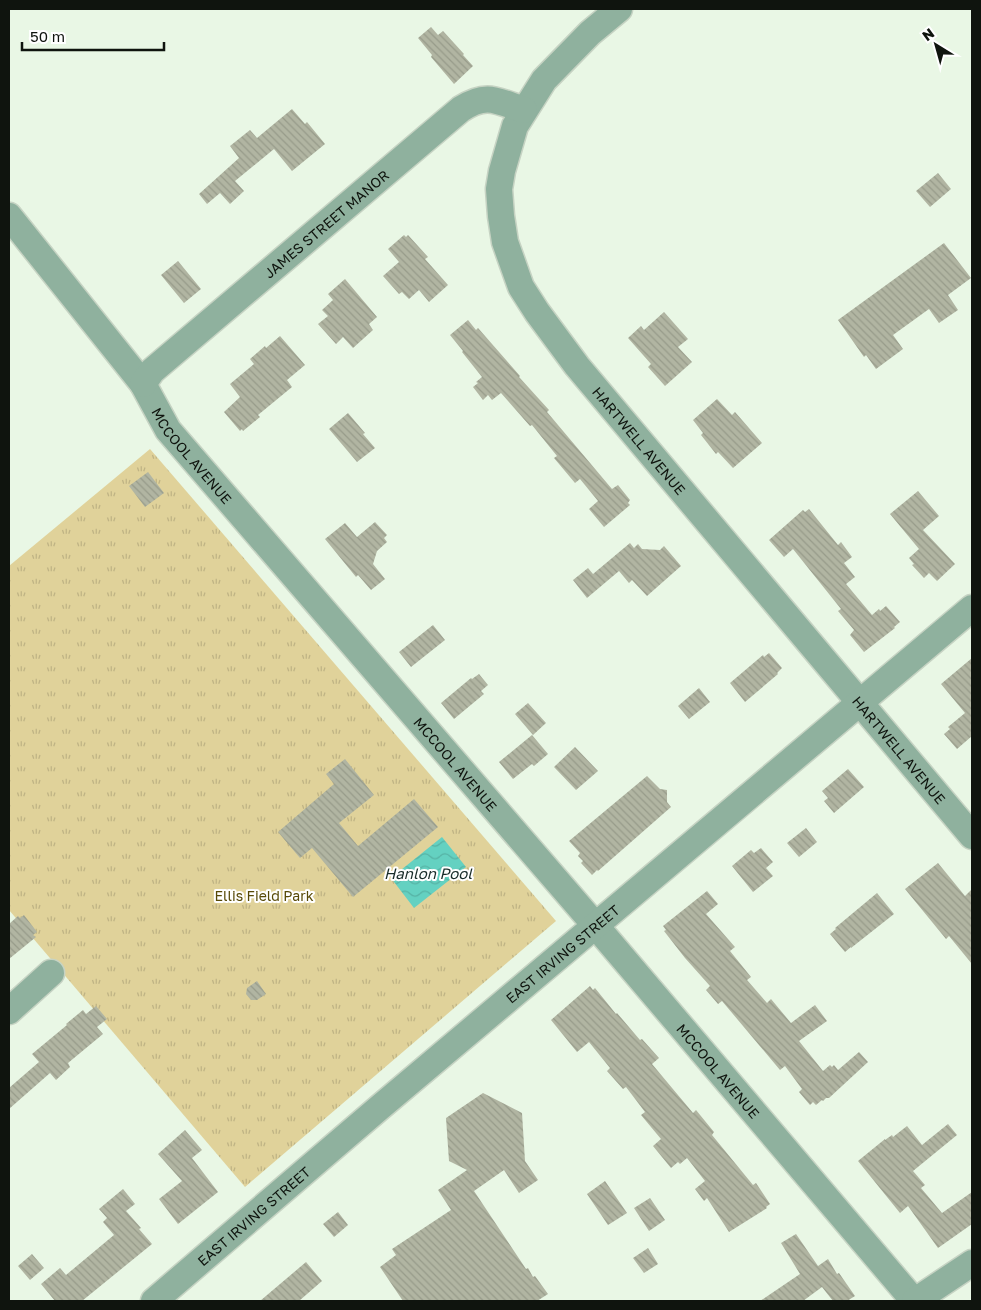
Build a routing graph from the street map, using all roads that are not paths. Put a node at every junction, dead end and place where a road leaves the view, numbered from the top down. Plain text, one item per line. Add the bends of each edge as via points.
1 (619, 9) edge
2 (524, 110) junction
3 (9, 216) edge
4 (143, 384) junction
5 (972, 608) edge
6 (860, 703) junction
7 (972, 836) edge
8 (595, 925) junction
9 (51, 973) dead end
10 (9, 1011) edge
11 (972, 1263) edge
12 (154, 1301) edge
13 (914, 1301) edge

1 - 2 street, HARTWELL AVENUE via 590,33 544,80
2 - 4 street, JAMES STREET MANOR via 494,100 472,101 152,371
2 - 6 street, HARTWELL AVENUE via 515,126 500,189 505,242 521,286 577,366
3 - 4 street, MCCOOL AVENUE
4 - 8 street, MCCOOL AVENUE via 168,430
5 - 6 street, EAST IRVING STREET
6 - 7 street, HARTWELL AVENUE
6 - 8 street, EAST IRVING STREET
8 - 12 street, EAST IRVING STREET
8 - 13 street, MCCOOL AVENUE
9 - 10 street
11 - 13 street

